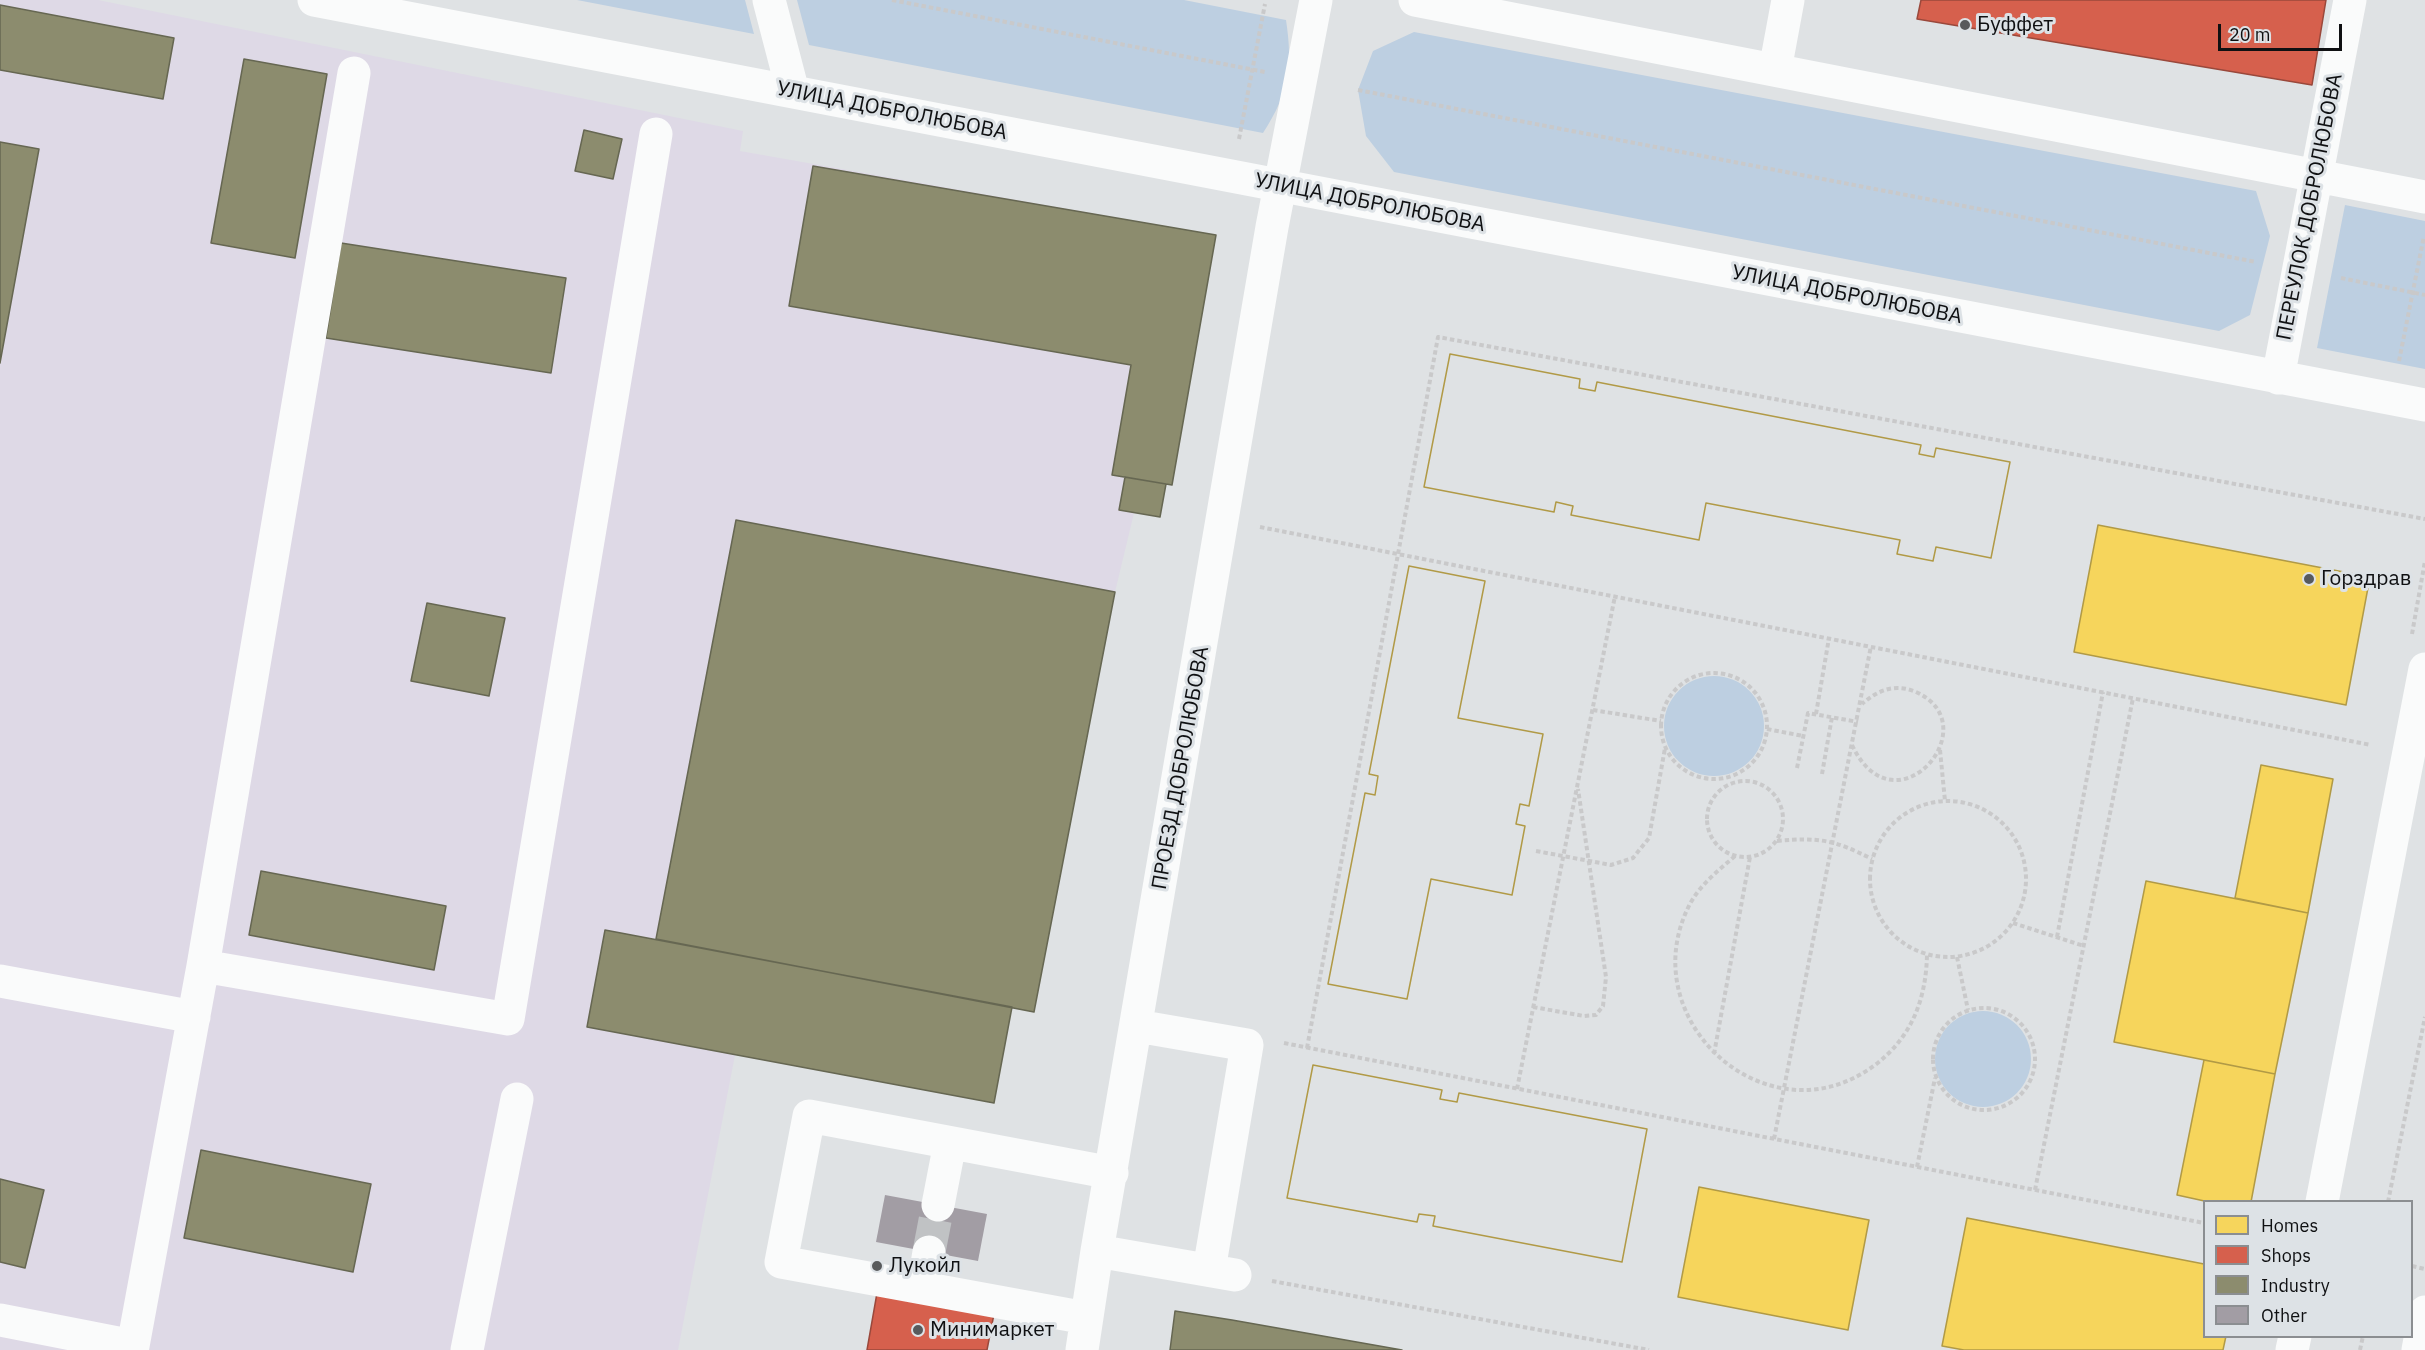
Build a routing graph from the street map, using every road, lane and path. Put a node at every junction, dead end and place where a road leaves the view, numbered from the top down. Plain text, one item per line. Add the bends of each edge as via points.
1 (314, 0) edge
2 (769, 0) edge
3 (892, 0) edge
4 (1316, 0) edge
5 (1418, 0) edge
6 (1788, 0) edge
7 (2350, 0) edge
8 (1265, 4) dead end
9 (1252, 70) junction
10 (1775, 70) junction
11 (354, 73) dead end
12 (1270, 74) dead end
13 (1358, 90) dead end
14 (793, 92) junction
15 (656, 134) dead end
16 (1238, 149) dead end
17 (2316, 176) junction
18 (1280, 185) junction
19 (2425, 197) edge
20 (2425, 229) edge
21 (2256, 262) dead end
22 (2341, 278) dead end
23 (2412, 292) junction
24 (2425, 295) edge
25 (2397, 369) dead end
26 (2278, 378) junction
27 (2425, 405) edge
28 (2425, 519) edge
29 (1256, 526) dead end
30 (1397, 554) junction
31 (1615, 596) junction
32 (1829, 638) junction
33 (1872, 646) junction
34 (2425, 669) edge
35 (2103, 692) junction
36 (2133, 698) junction
37 (1861, 704) junction
38 (1593, 710) junction
39 (1815, 715) junction
40 (1832, 717) junction
41 (1661, 721) junction
42 (1857, 722) junction
43 (1767, 729) junction
44 (1803, 736) junction
45 (1852, 745) junction
46 (1940, 746) junction
47 (1665, 747) junction
48 (2409, 752) junction
49 (1797, 768) dead end
50 (1822, 774) dead end
51 (1731, 780) junction
52 (1577, 785) junction
53 (1945, 801) junction
54 (1777, 841) junction
55 (1833, 842) junction
56 (1536, 851) dead end
57 (1563, 856) junction
58 (1735, 856) junction
59 (1750, 857) junction
60 (1872, 859) junction
61 (1589, 862) junction
62 (2013, 922) junction
63 (2057, 937) junction
64 (2084, 946) junction
65 (1927, 955) junction
66 (1958, 957) junction
67 (203, 966) junction
68 (0, 981) edge
69 (1533, 1007) junction
70 (1968, 1010) junction
71 (194, 1017) junction
72 (2425, 1017) edge
73 (1137, 1026) junction
74 (1248, 1045) junction
75 (1307, 1048) junction
76 (1714, 1054) junction
77 (1936, 1077) junction
78 (1784, 1088) junction
79 (1517, 1089) junction
80 (516, 1099) dead end
81 (1774, 1139) junction
82 (950, 1143) junction
83 (1917, 1167) junction
84 (1112, 1173) junction
85 (2036, 1190) junction
86 (2322, 1200) edge
87 (2388, 1200) edge
88 (938, 1205) tunnel mouth
89 (2203, 1223) edge
90 (1097, 1251) junction
91 (929, 1252) tunnel mouth
92 (1222, 1273) junction
93 (922, 1288) junction
94 (2425, 1312) edge
95 (0, 1320) edge
96 (1084, 1334) edge
97 (467, 1350) edge
98 (1649, 1350) edge
99 (2418, 1350) edge

1 - 14 street, УЛИЦА ДОБРОЛЮБОВА
2 - 14 street
3 - 9 path
4 - 18 street, ПРОЕЗД ДОБРОЛЮБОВА
5 - 10 street
6 - 10 street
7 - 17 street, ПЕРЕУЛОК ДОБРОЛЮБОВА
8 - 9 path
9 - 12 path
9 - 16 path
10 - 17 street
11 - 67 street
13 - 21 path
14 - 18 street, УЛИЦА ДОБРОЛЮБОВА
15 - 67 street via 508,1019
17 - 19 street
17 - 26 street, ПЕРЕУЛОК ДОБРОЛЮБОВА
18 - 26 street, УЛИЦА ДОБРОЛЮБОВА
18 - 73 street, ПРОЕЗД ДОБРОЛЮБОВА
20 - 23 path
22 - 23 path
23 - 24 path
23 - 25 path
26 - 27 street, УЛИЦА ДОБРОЛЮБОВА
28 - 30 path via 1438,337
29 - 30 path
30 - 31 path
30 - 75 path
31 - 32 path
31 - 38 path
32 - 33 path
32 - 39 path
33 - 35 path
33 - 37 path
34 - 48 street
35 - 36 path
35 - 63 path
36 - 48 path
36 - 64 path
37 - 42 path
37 - 46 path via 1875,693 1891,688 1907,688 1922,695 1942,722
38 - 41 path
38 - 52 path
39 - 40 path
39 - 44 path via 1808,713
40 - 42 path
40 - 50 path
41 - 43 path via 1672,692 1687,680 1720,673 1751,687 1762,701
41 - 47 path
42 - 45 path
43 - 44 path
43 - 51 path via 1761,753
44 - 49 path
45 - 46 path via 1871,771 1885,778 1900,779 1929,766
45 - 55 path
46 - 53 path
47 - 51 path via 1675,763 1692,775
47 - 61 path via 1649,838 1633,858 1611,865
48 - 86 street
51 - 54 path via 1764,785 1776,796 1783,827
51 - 58 path via 1712,800 1707,826 1717,844
52 - 57 path
52 - 61 path
53 - 60 path via 1918,806 1898,818 1883,835
53 - 62 path via 1962,801 1983,809 2001,821 2015,838 2024,859 2026,881 2023,903
54 - 55 path via 1811,838
54 - 59 path via 1765,852
55 - 60 path
55 - 78 path
56 - 57 path
57 - 61 path
57 - 69 path
58 - 59 path
58 - 76 path via 1708,879 1691,902 1676,954 1676,982 1683,1008 1696,1033
59 - 76 path
60 - 65 path via 1869,878 1880,921 1895,938
61 - 69 path via 1606,977 1603,1006 1596,1015 1584,1016
62 - 63 path
62 - 66 path via 1999,940
63 - 64 path
64 - 85 path
65 - 66 path
65 - 78 path via 1926,984 1918,1011 1888,1056 1841,1083 1814,1089
66 - 70 path
67 - 71 street
68 - 71 street
69 - 79 path
70 - 77 path via 1952,1018 1940,1032 1933,1048
70 - 77 path via 2003,1011 2019,1021 2030,1035 2035,1052 2028,1087 2015,1101 1981,1112 1948,1097
71 - 95 street via 133,1346
72 - 87 path
73 - 74 street
73 - 84 street, ПРОЕЗД ДОБРОЛЮБОВА
74 - 75 path via 1248,1036
74 - 92 street
75 - 79 path
76 - 78 path via 1735,1071 1760,1083
77 - 83 path
78 - 81 path
79 - 81 path
80 - 97 street
81 - 83 path
82 - 84 street
82 - 88 street
82 - 93 street via 809,1116 804,1139 781,1262
83 - 85 path
84 - 90 street, ПРОЕЗД ДОБРОЛЮБОВА
85 - 89 path
90 - 92 street
90 - 96 street, ПРОЕЗД ДОБРОЛЮБОВА
91 - 93 street
92 - 98 path
93 - 96 street
94 - 99 street

